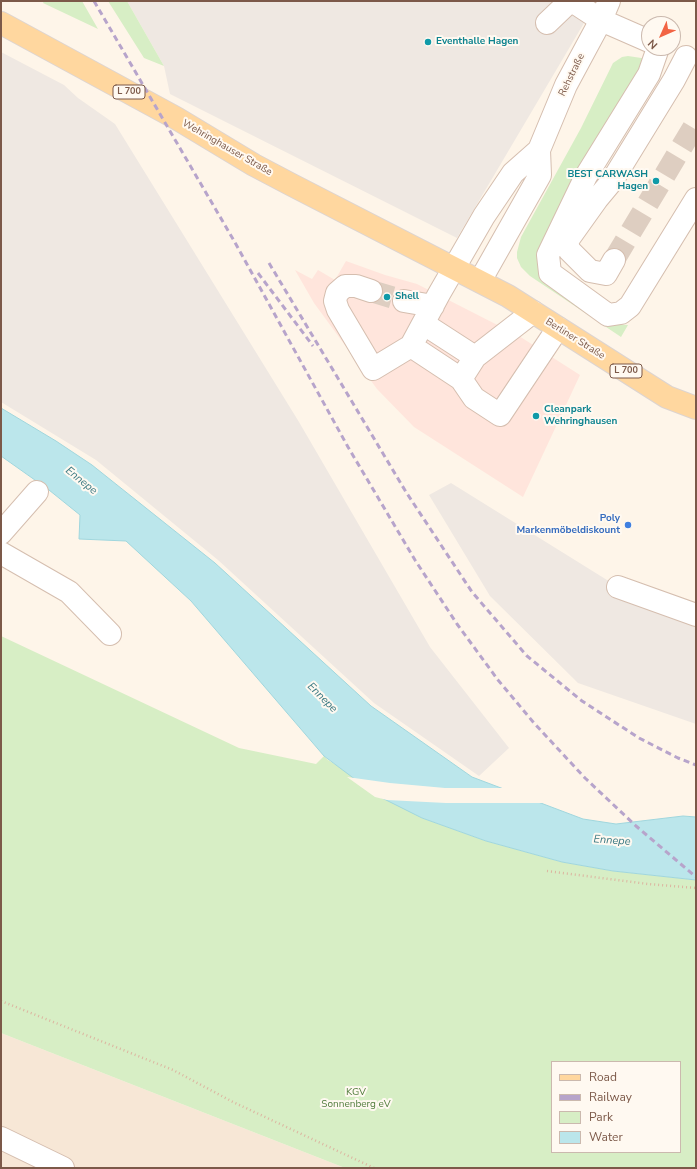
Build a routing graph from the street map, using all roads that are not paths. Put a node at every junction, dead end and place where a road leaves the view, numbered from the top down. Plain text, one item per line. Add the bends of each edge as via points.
1 (571, 1) edge
2 (605, 10) edge
3 (1, 23) edge
4 (547, 23) dead end
5 (641, 35) edge
6 (681, 55) edge
7 (655, 56) edge
8 (691, 59) edge
9 (538, 150) junction
10 (696, 199) edge
11 (614, 260) tunnel mouth
12 (454, 268) junction
13 (480, 281) junction
14 (364, 289) tunnel mouth
15 (404, 301) tunnel mouth
16 (533, 312) junction
17 (429, 315) junction
18 (558, 328) junction
19 (411, 346) junction
20 (475, 357) junction
21 (461, 379) junction
22 (696, 408) edge
23 (37, 492) dead end
24 (1, 533) edge
25 (1, 553) edge
26 (618, 587) dead end
27 (696, 615) edge
28 (110, 634) dead end
29 (1, 1138) edge
30 (63, 1168) edge

1 - 2 street
1 - 4 street
2 - 5 street
2 - 9 street, Rehstraße via 566,85
3 - 12 main road, Wehringhauser Straße / L 700 via 176,118 254,165
6 - 8 street
7 - 10 street via 649,74 586,176 548,255 550,273 608,315 621,313 630,306
8 - 11 street via 674,80 612,181 567,241 569,250 590,271 606,274
9 - 12 street, Rehstraße via 513,173
9 - 13 street, Rehstraße via 540,175
12 - 13 main road, Berliner Straße / L 700
12 - 17 street, Rehstraße
13 - 16 main road, Berliner Straße / L 700
14 - 19 street via 345,286 335,301 372,369
15 - 17 street
16 - 18 main road, Berliner Straße / L 700
16 - 20 street
17 - 19 street, Rehstraße
17 - 20 street
18 - 21 street via 500,415 474,398
18 - 22 main road, Berliner Straße / L 700 via 667,397
19 - 21 street
20 - 21 street
23 - 24 street
25 - 28 street via 69,592
26 - 27 street
29 - 30 street

